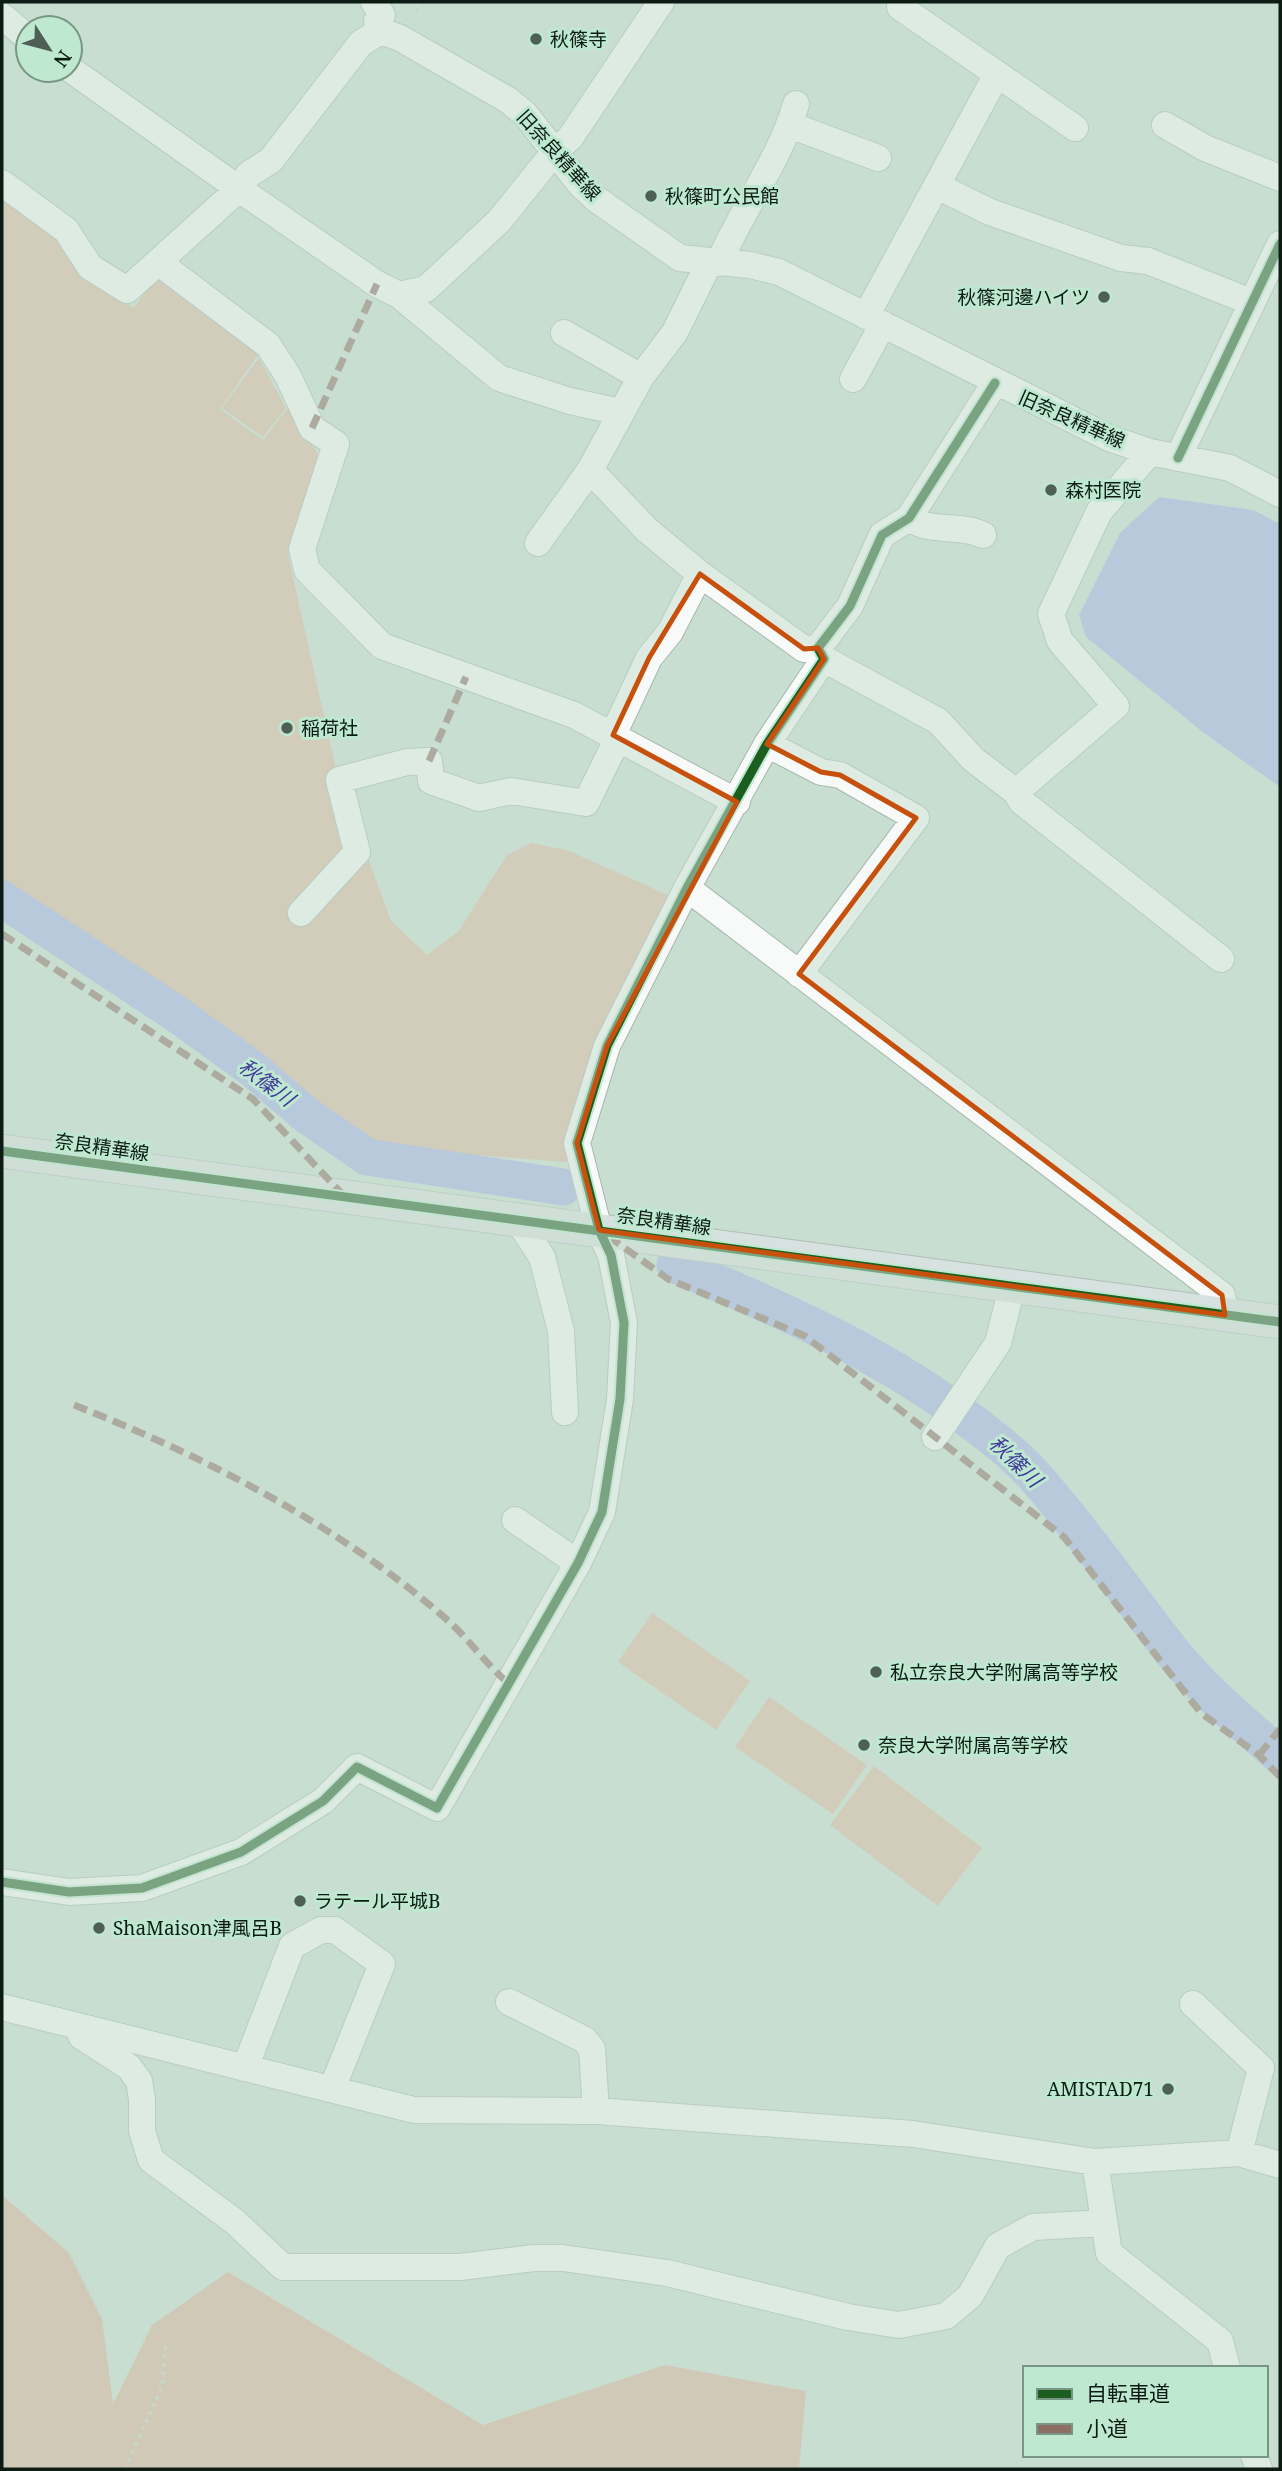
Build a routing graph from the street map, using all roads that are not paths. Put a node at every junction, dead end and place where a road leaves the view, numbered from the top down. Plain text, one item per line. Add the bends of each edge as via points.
1 (374, 2) edge
2 (661, 2) edge
3 (904, 2) edge
4 (382, 31) junction
5 (997, 74) junction
6 (84, 79) edge
7 (1165, 125) dead end
8 (1075, 128) dead end
9 (556, 150) junction
10 (878, 158) dead end
11 (1280, 178) edge
12 (2, 183) edge
13 (937, 186) junction
14 (239, 189) junction
15 (1280, 244) edge
16 (158, 262) junction
17 (714, 263) junction
18 (399, 295) junction
19 (1251, 302) junction
20 (874, 320) junction
21 (564, 333) dead end
22 (641, 377) junction
23 (853, 379) dead end
24 (995, 383) junction
25 (620, 412) junction
26 (1150, 452) junction
27 (1178, 458) junction
28 (590, 470) junction
29 (1279, 490) edge
30 (909, 518) junction
31 (983, 534) dead end
32 (538, 543) dead end
33 (700, 574) junction
34 (821, 653) junction
35 (615, 737) junction
36 (767, 744) junction
37 (1016, 792) junction
38 (737, 802) junction
39 (687, 888) junction
40 (301, 913) dead end
41 (1221, 959) dead end
42 (799, 974) junction
43 (2, 1151) edge
44 (517, 1219) junction
45 (599, 1230) junction
46 (1012, 1287) junction
47 (1224, 1315) junction
48 (1274, 1326) edge
49 (565, 1412) dead end
50 (939, 1431) dead end
51 (515, 1520) dead end
52 (578, 1563) junction
53 (2, 1882) edge
54 (509, 2002) dead end
55 (1193, 2004) dead end
56 (2, 2007) edge
57 (86, 2028) junction
58 (245, 2068) junction
59 (1271, 2071) edge
60 (332, 2090) junction
61 (596, 2111) junction
62 (1239, 2152) junction
63 (1095, 2162) junction
64 (1280, 2165) edge
65 (1104, 2223) junction
66 (1226, 2366) edge

1 - 4 street via 382,15 377,21
2 - 9 street via 588,115
3 - 5 street via 900,7
4 - 9 street, 旧奈良精華線 via 508,100
4 - 14 street via 361,43 271,160 248,175
5 - 8 street
5 - 13 street
6 - 14 street
7 - 11 street via 1205,148
9 - 17 street, 旧奈良精華線 via 596,199 680,258
9 - 18 street via 499,222 426,289
10 - 17 street via 793,114
12 - 16 street via 66,230 90,267 127,290
13 - 19 street via 1014,221 1121,258 1147,261
13 - 20 street
14 - 16 street
14 - 18 street via 377,285
15 - 19 street
16 - 35 street via 268,345 312,428 336,444 302,549 307,570 382,646 574,715
17 - 20 street, 旧奈良精華線 via 779,272
17 - 22 street via 675,332
18 - 25 street via 499,378
19 - 27 street
20 - 23 street
20 - 24 street, 旧奈良精華線
21 - 22 street
22 - 25 street
24 - 26 street, 旧奈良精華線 via 1109,438
24 - 30 street
25 - 28 street
26 - 27 street, 旧奈良精華線
26 - 37 street via 1099,512 1051,614 1060,641 1116,706
27 - 29 street, 旧奈良精華線 via 1230,468
28 - 32 street
28 - 33 street via 647,530
30 - 31 street via 932,528 972,529
30 - 34 street via 882,535 850,606
33 - 34 street via 804,649
33 - 35 street via 670,632 649,658
34 - 36 street
34 - 37 street via 938,720 974,760
35 - 38 street
35 - 40 street via 586,803 511,791 479,798 431,780 429,761 407,762 339,780 357,852
36 - 38 street
36 - 42 street via 821,772 840,775 916,818
37 - 41 street via 1022,802
38 - 39 street
39 - 42 street
39 - 45 street via 607,1046 577,1143
42 - 47 street via 1222,1295
43 - 44 main road, 奈良精華線
44 - 45 main road, 奈良精華線
44 - 49 street via 542,1257 561,1331
45 - 46 main road, 奈良精華線
45 - 52 street via 611,1255 624,1322 620,1399 602,1512
46 - 47 main road, 奈良精華線
46 - 50 street via 998,1343
47 - 48 main road, 奈良精華線
51 - 52 street
52 - 53 street via 437,1808 357,1767 323,1801 241,1852 142,1888 69,1892
54 - 61 street via 585,2040 592,2049
55 - 59 street
56 - 57 street
57 - 58 street
57 - 65 street via 81,2036 129,2067 139,2081 142,2131 151,2160 234,2221 283,2267 460,2267 563,2258 667,2273 898,2325 946,2316 970,2296 998,2246 1033,2227
58 - 60 street
58 - 60 street via 292,1947 321,1930 335,1930 382,1964
59 - 62 street
60 - 61 street via 414,2110
61 - 63 street via 913,2134
62 - 63 street
62 - 64 street
63 - 65 street
65 - 66 street via 1109,2253 1220,2341

